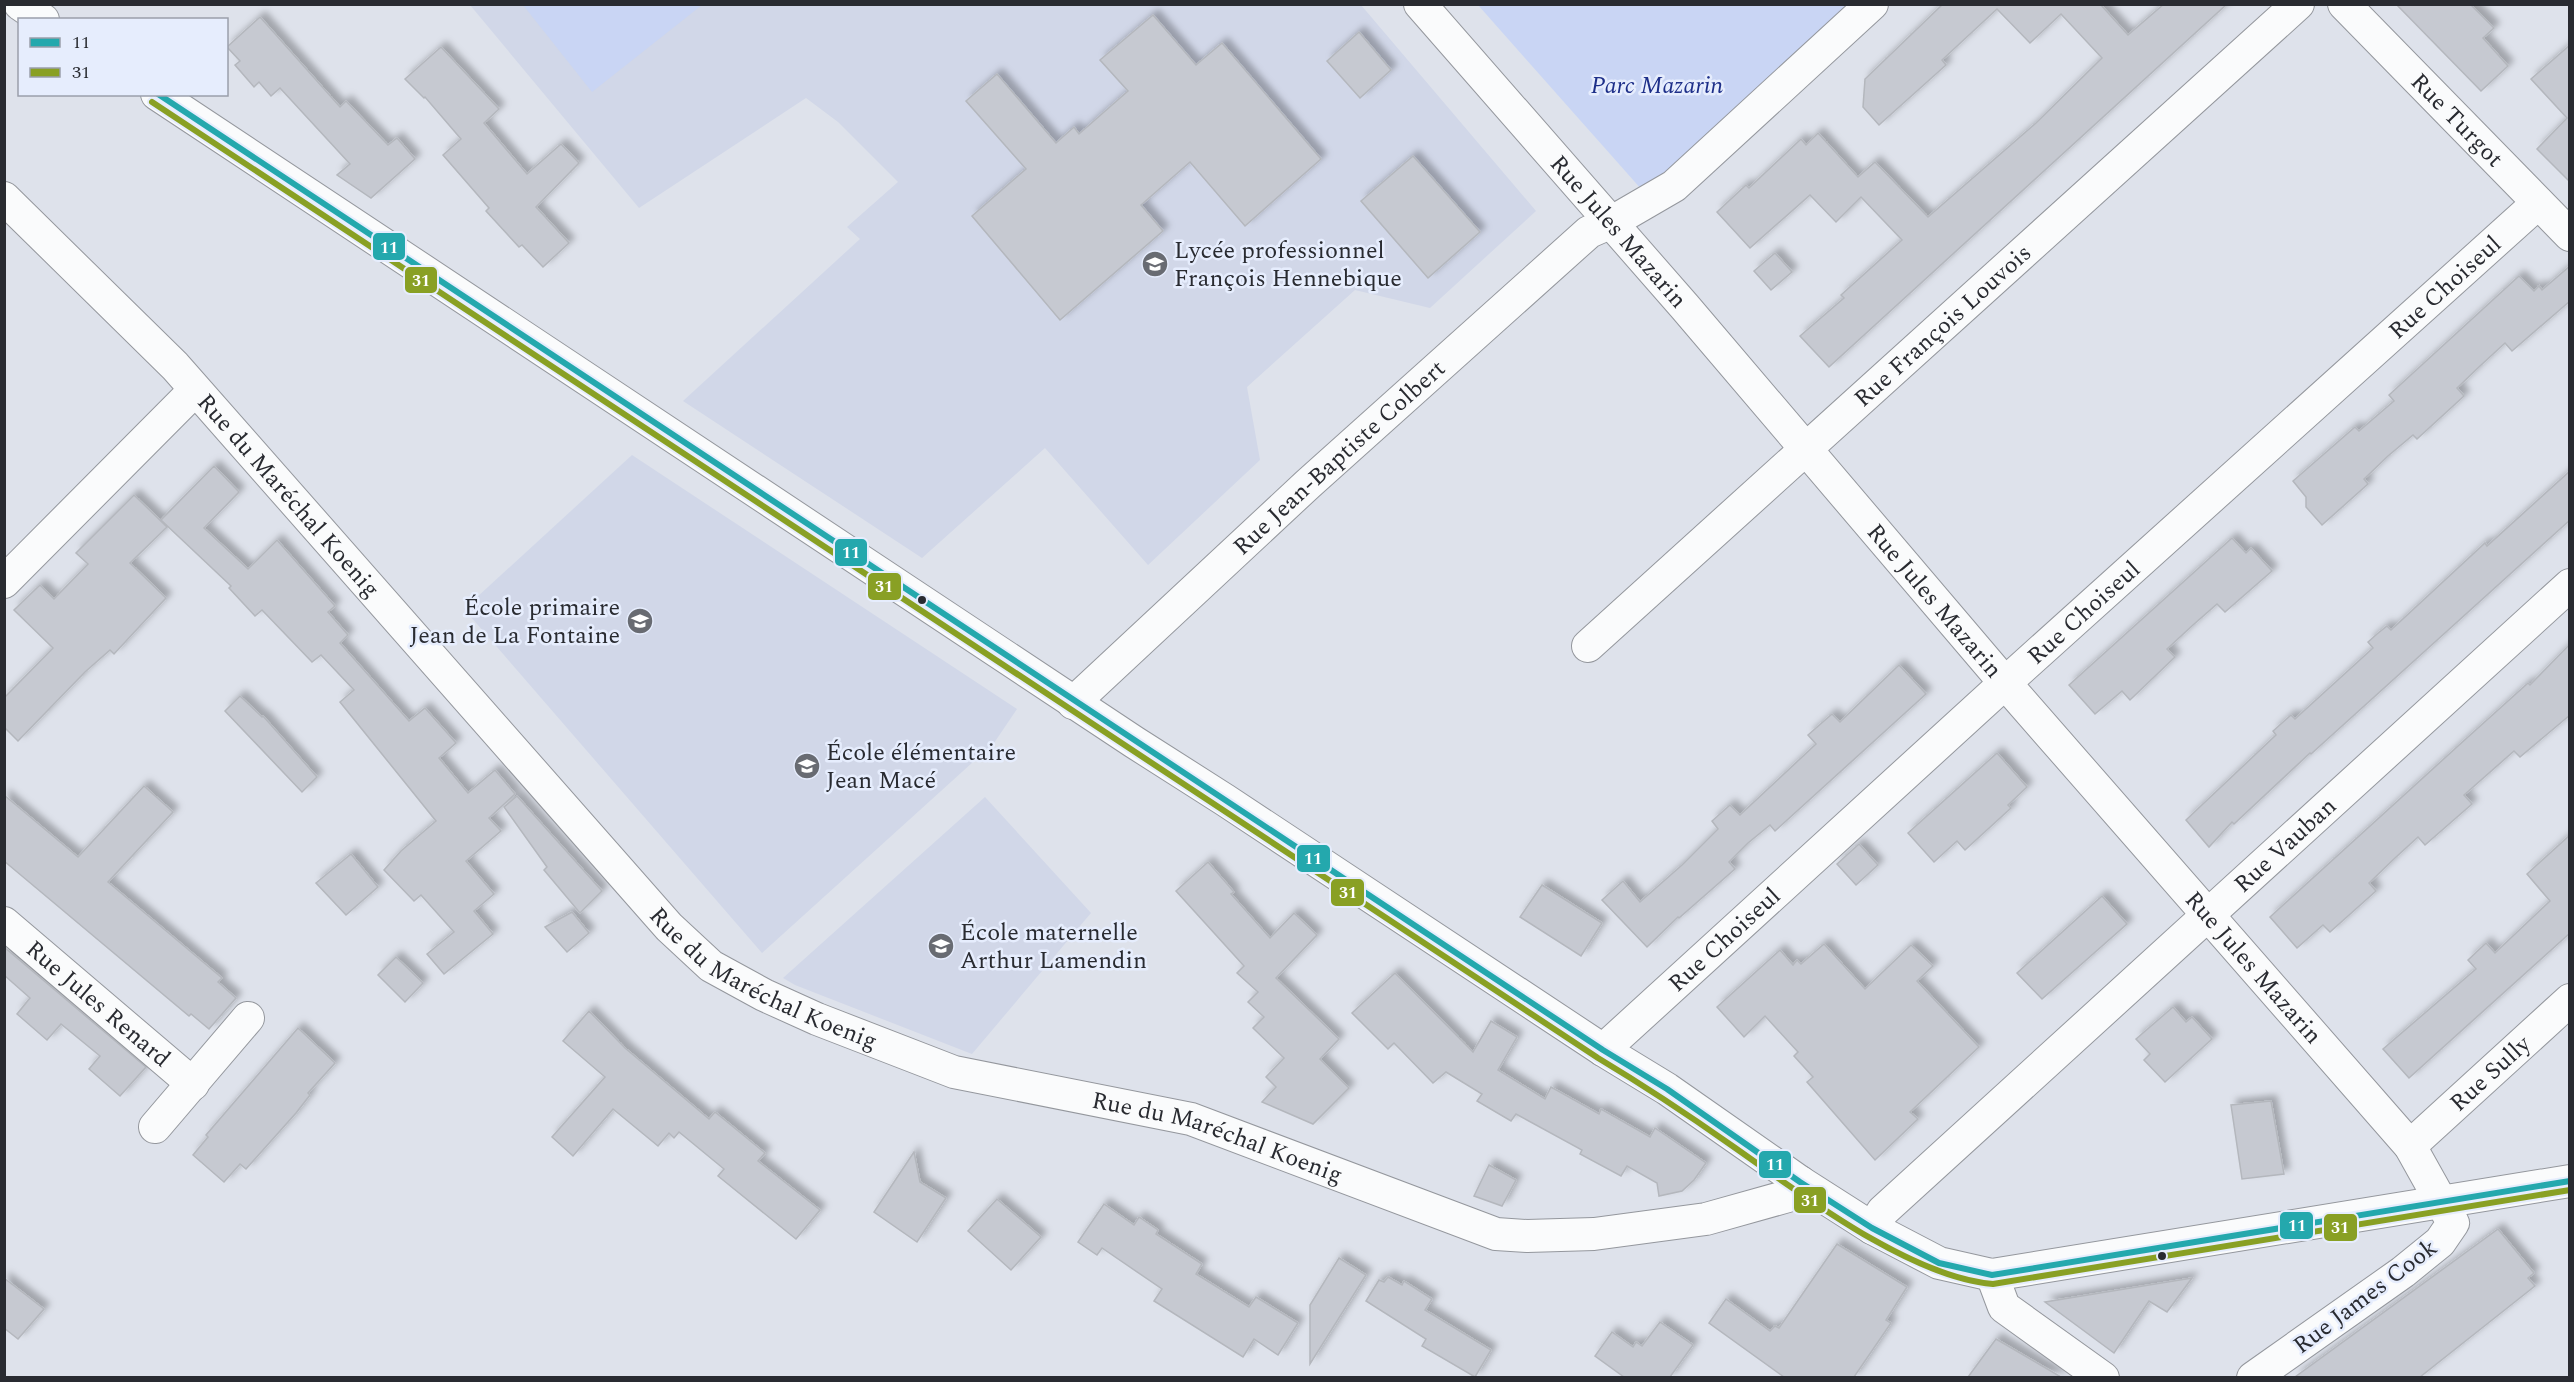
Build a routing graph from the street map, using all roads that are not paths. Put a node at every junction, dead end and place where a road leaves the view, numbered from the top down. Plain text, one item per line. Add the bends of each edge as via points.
1 (20, 4) edge
2 (1420, 4) edge
3 (1872, 4) edge
4 (2298, 4) edge
5 (2344, 4) edge
6 (40, 18) edge
7 (160, 96) edge
8 (4, 198) edge
9 (2538, 203) junction
10 (1612, 222) junction
11 (2570, 235) edge
12 (195, 390) junction
13 (1807, 449) junction
14 (4, 582) edge
15 (2570, 585) edge
16 (1588, 646) dead end
17 (2005, 683) junction
18 (1073, 703) junction
19 (2206, 914) junction
20 (4, 923) edge
21 (2570, 1000) edge
22 (248, 1018) dead end
23 (1603, 1050) junction
24 (193, 1084) junction
25 (155, 1127) dead end
26 (2410, 1146) junction
27 (2570, 1181) edge
28 (1800, 1182) junction
29 (2442, 1202) junction
30 (1872, 1228) junction
31 (1992, 1275) junction
32 (2103, 1377) edge
33 (2253, 1377) edge

1 - 6 street
2 - 10 street, Rue Jules Mazarin
3 - 10 street, Rue Jean-Baptiste Colbert via 1674,186
4 - 13 street, Rue François Louvois
5 - 9 street, Rue Turgot
7 - 18 street
8 - 12 street, Rue du Maréchal Koenig
9 - 11 street, Rue Turgot
9 - 17 street, Rue Choiseul
10 - 13 street, Rue Jules Mazarin
10 - 18 street, Rue Jean-Baptiste Colbert via 1589,232 1308,484
12 - 14 street
12 - 28 street, Rue du Maréchal Koenig via 669,927 711,966 764,995 954,1072 1191,1119 1496,1234 1594,1234 1706,1219 1788,1196
13 - 16 street, Rue François Louvois
13 - 17 street, Rue Jules Mazarin
15 - 19 street, Rue Vauban
17 - 19 street, Rue Jules Mazarin
17 - 23 street, Rue Choiseul
18 - 23 street
19 - 26 street, Rue Jules Mazarin
19 - 30 street, Rue Vauban via 1883,1211
20 - 24 street, Rue Jules Renard
21 - 26 street, Rue Sully
22 - 24 street, Rue Jules Renard
23 - 28 street via 1667,1089
24 - 25 street, Rue Jules Renard
26 - 29 street, Rue Jules Mazarin
27 - 29 street
28 - 30 street
29 - 31 street
29 - 33 street, Rue James Cook via 2453,1222 2440,1242
30 - 31 street via 1939,1263
31 - 32 street via 2004,1307

